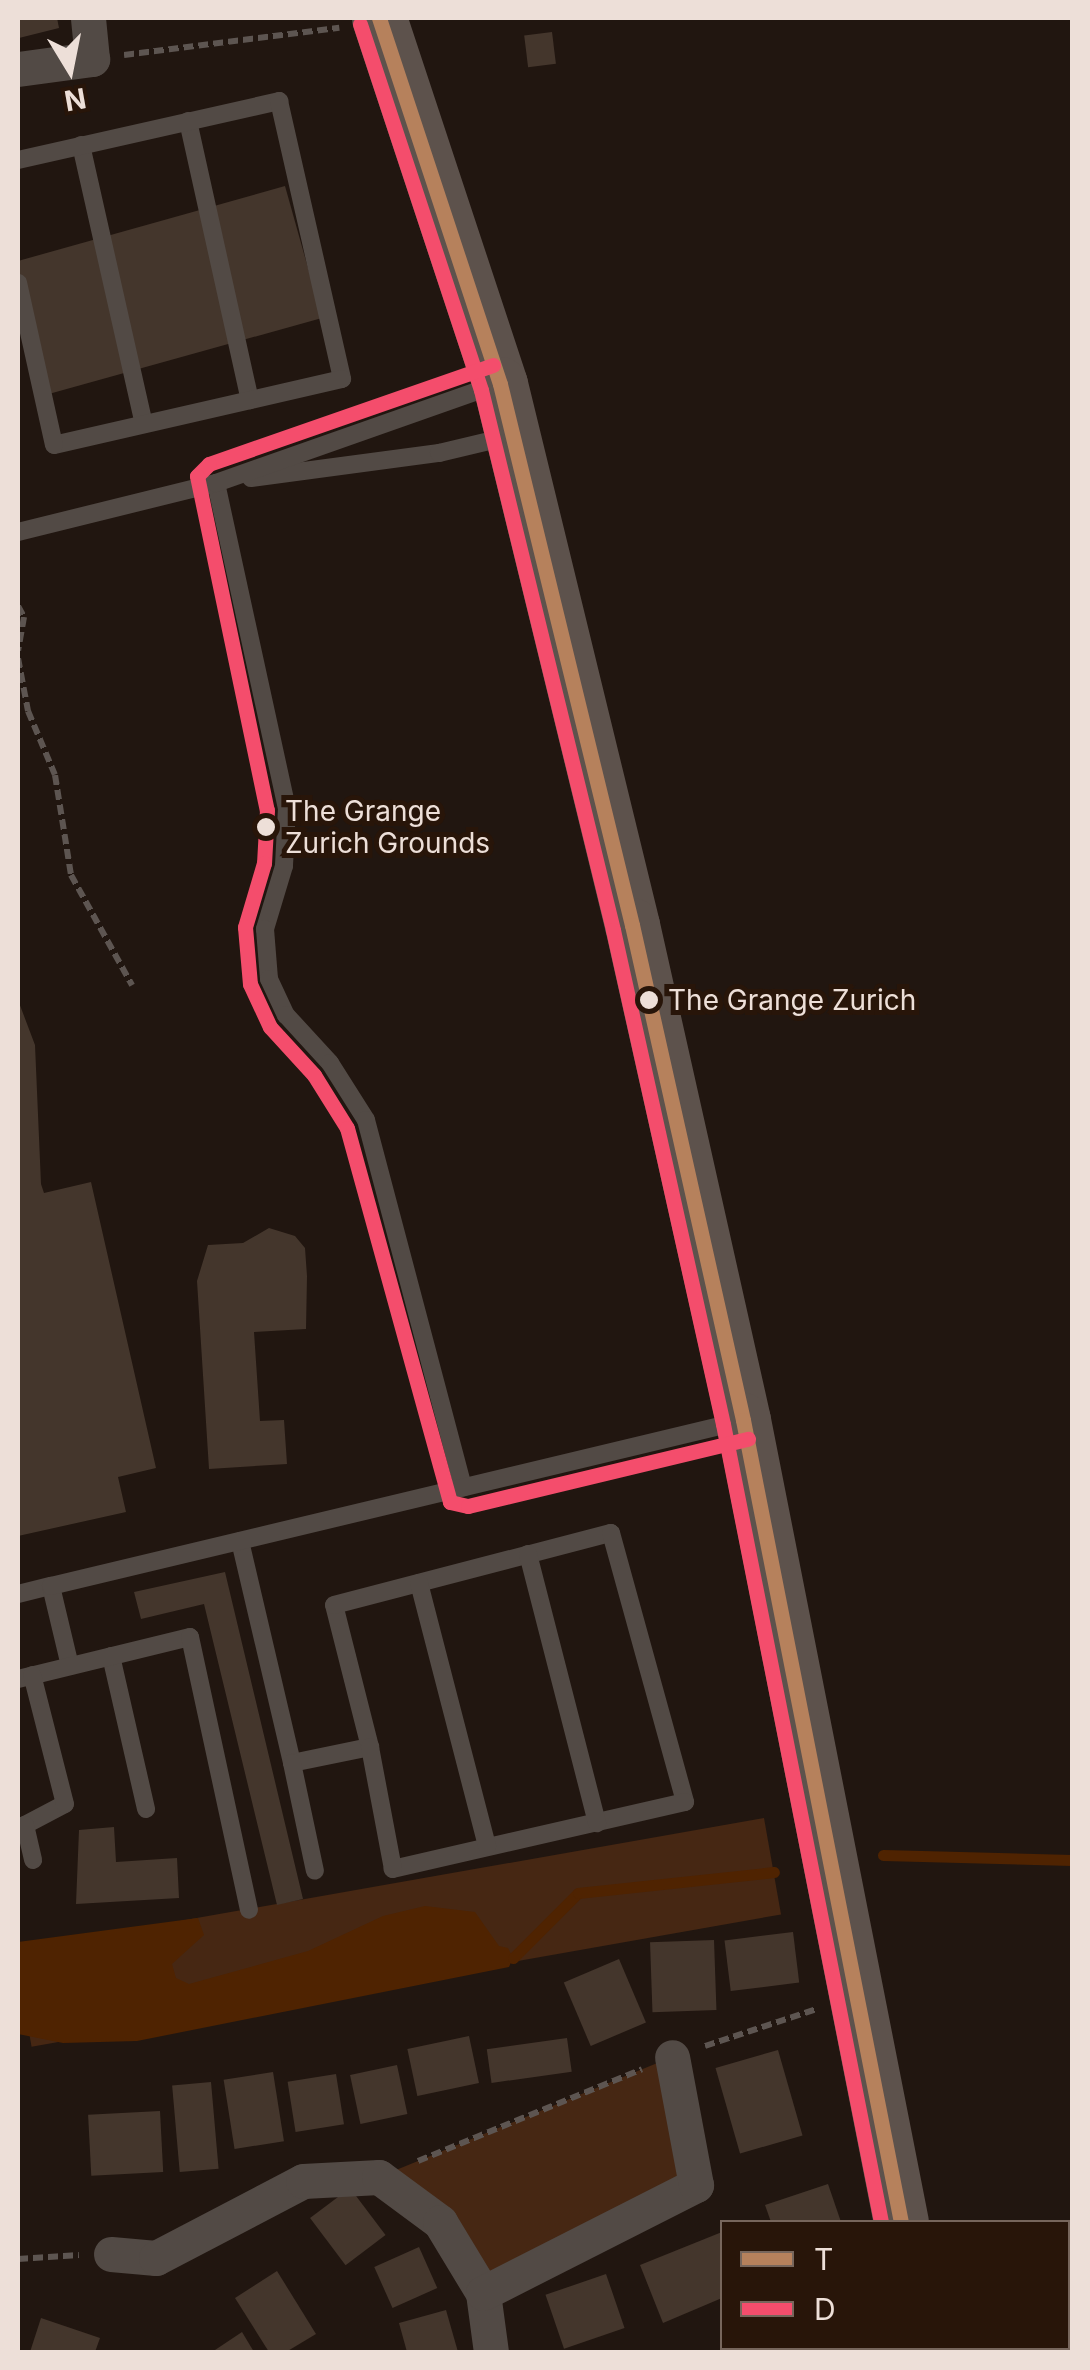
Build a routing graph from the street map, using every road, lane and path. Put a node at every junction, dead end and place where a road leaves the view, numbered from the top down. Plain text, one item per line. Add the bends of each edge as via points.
1 (88, 18) edge
2 (380, 20) edge
3 (92, 59) junction
4 (18, 69) edge
5 (188, 121) junction
6 (81, 145) junction
7 (18, 160) edge
8 (19, 295) edge
9 (500, 384) junction
10 (250, 400) junction
11 (144, 424) junction
12 (513, 436) junction
13 (216, 483) junction
14 (18, 532) edge
15 (18, 606) edge
16 (18, 654) edge
17 (132, 985) dead end
18 (742, 1420) junction
19 (463, 1487) junction
20 (240, 1541) junction
21 (528, 1554) junction
22 (420, 1583) junction
23 (52, 1586) junction
24 (18, 1594) edge
25 (111, 1656) junction
26 (70, 1666) junction
27 (25, 1677) edge
28 (370, 1747) junction
29 (292, 1763) junction
30 (146, 1808) dead end
31 (597, 1823) junction
32 (21, 1826) edge
33 (487, 1846) junction
34 (34, 1860) dead end
35 (316, 1871) dead end
36 (249, 1910) dead end
37 (856, 1996) junction
38 (672, 2057) junction
39 (380, 2177) junction
40 (901, 2220) edge
41 (110, 2254) joint
42 (18, 2259) edge
43 (482, 2294) junction
44 (491, 2352) edge

1 - 3 street
2 - 3 path
2 - 9 main road
3 - 4 street
5 - 6 lane
5 - 10 lane
5 - 10 lane via 280,100 342,380
6 - 7 lane
6 - 11 lane
8 - 11 lane via 54,445
9 - 12 main road
9 - 13 lane
10 - 11 lane
12 - 13 lane via 440,453
12 - 18 main road
13 - 14 lane
13 - 19 lane via 287,808 284,866 265,929 270,979 286,1015 330,1063 366,1120
15 - 16 path via 24,617
16 - 17 path via 28,711 55,775 71,875
18 - 19 lane
18 - 37 main road
19 - 20 lane
20 - 23 lane
20 - 29 lane
21 - 22 lane
21 - 31 lane
21 - 31 lane via 612,1532 685,1802
22 - 28 lane via 334,1605
22 - 33 lane
23 - 24 lane
23 - 26 lane
25 - 26 lane
25 - 30 lane
25 - 36 lane via 190,1637
26 - 27 lane
27 - 32 lane via 66,1804
28 - 29 lane
28 - 33 lane via 393,1868
29 - 35 lane
31 - 33 lane
32 - 34 lane
37 - 38 path
37 - 40 main road
38 - 39 path
38 - 43 street via 696,2186
39 - 41 street via 303,2182 156,2258
39 - 43 street via 440,2222
41 - 42 path
43 - 44 street

